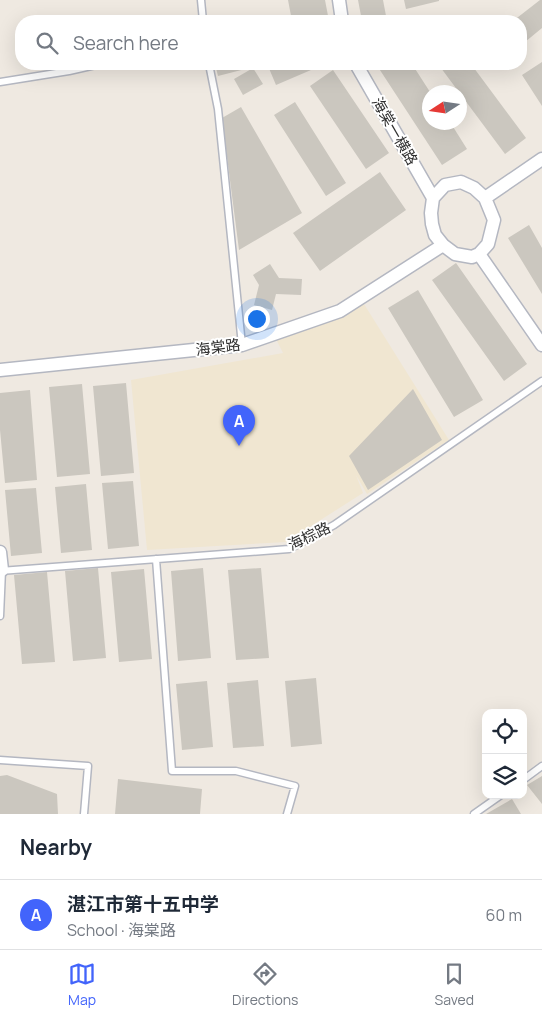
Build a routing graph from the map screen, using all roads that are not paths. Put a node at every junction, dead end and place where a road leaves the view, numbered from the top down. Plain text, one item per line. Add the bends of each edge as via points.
1 (201, 0) edge
2 (339, 0) edge
3 (202, 15) edge
4 (341, 15) edge
5 (73, 70) edge
6 (210, 70) edge
7 (359, 70) edge
8 (0, 82) edge
9 (542, 159) edge
10 (433, 198) junction
11 (485, 198) junction
12 (443, 245) junction
13 (479, 254) junction
14 (242, 345) junction
15 (542, 345) edge
16 (0, 370) edge
17 (542, 381) edge
18 (0, 552) edge
19 (156, 559) junction
20 (1, 571) edge
21 (0, 616) edge
22 (0, 760) edge
23 (542, 766) edge
24 (527, 777) edge
25 (495, 799) edge
26 (84, 814) edge
27 (287, 814) edge
28 (474, 814) edge

1 - 3 lane
2 - 4 street
5 - 8 lane
6 - 14 lane via 218,109
7 - 10 street, 海棠一横路
9 - 11 street
10 - 11 street via 445,185 461,182
10 - 12 street via 432,224
11 - 13 street via 494,220 488,244
12 - 13 street via 455,254
12 - 14 street, 海棠路 via 340,311
13 - 15 street
14 - 16 street, 海棠路
17 - 19 lane, 海棕路 via 334,525 289,549
18 - 20 street
19 - 20 lane, 海棕路
19 - 27 lane via 172,771 236,771 295,786
20 - 21 lane
22 - 26 lane via 88,766
23 - 24 lane
25 - 28 lane

